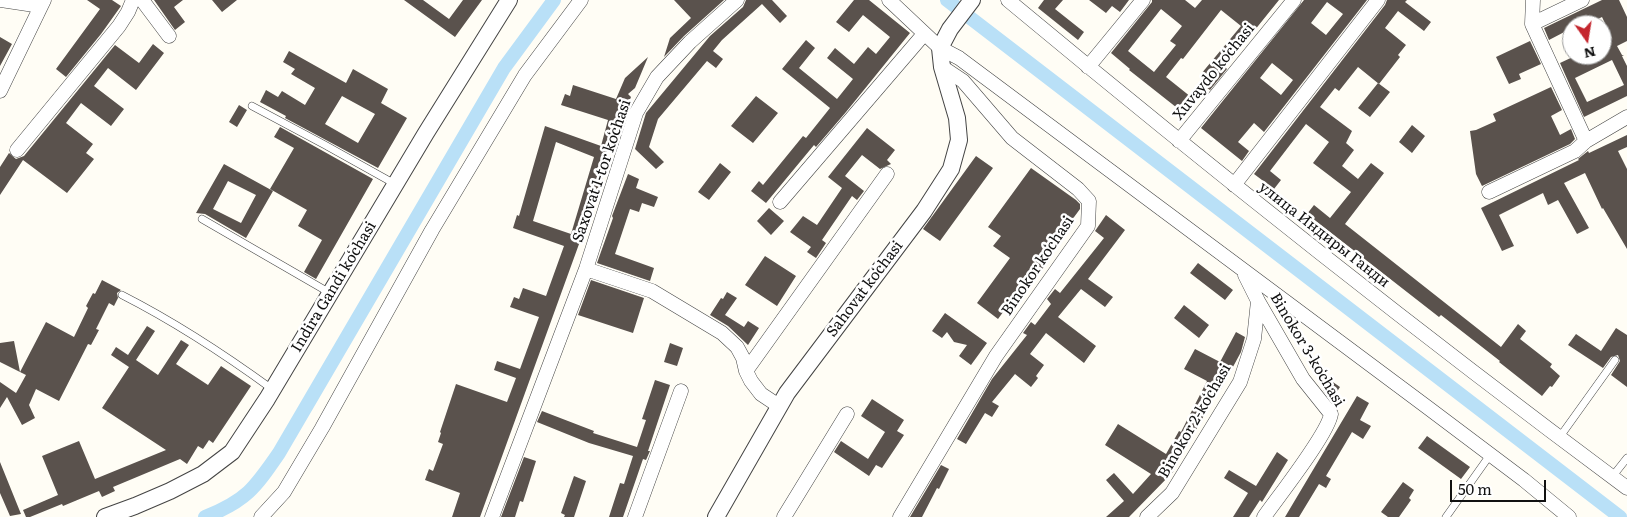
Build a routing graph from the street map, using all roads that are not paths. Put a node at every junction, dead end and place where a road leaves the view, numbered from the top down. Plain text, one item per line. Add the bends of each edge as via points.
1 (1, 0) edge
2 (132, 0) edge
3 (142, 0) edge
4 (509, 0) edge
5 (581, 0) edge
6 (737, 0) edge
7 (889, 0) edge
8 (972, 0) edge
9 (1008, 0) edge
10 (1143, 0) edge
11 (1294, 0) edge
12 (1378, 0) edge
13 (1533, 0) edge
14 (1582, 0) edge
15 (42, 3) edge
16 (1532, 24) junction
17 (924, 34) junction
18 (169, 36) dead end
19 (940, 48) junction
20 (942, 67) junction
21 (1088, 67) junction
22 (0, 90) edge
23 (252, 106) dead end
24 (1627, 117) edge
25 (1178, 141) junction
26 (1586, 142) junction
27 (17, 150) dead end
28 (888, 174) dead end
29 (396, 185) junction
30 (1234, 185) junction
31 (1488, 192) dead end
32 (780, 202) dead end
33 (202, 219) dead end
34 (586, 269) junction
35 (1244, 272) junction
36 (331, 293) junction
37 (122, 295) dead end
38 (1258, 301) junction
39 (1616, 360) dead end
40 (746, 371) junction
41 (272, 389) junction
42 (681, 391) dead end
43 (779, 406) junction
44 (847, 414) dead end
45 (1558, 438) junction
46 (1490, 455) junction
47 (1627, 458) edge
48 (1612, 478) junction
49 (1627, 488) edge
50 (105, 517) edge
51 (261, 517) edge
52 (492, 517) edge
53 (635, 517) edge
54 (716, 517) edge
55 (784, 517) edge
56 (900, 517) edge
57 (1147, 517) edge
58 (1264, 517) edge
59 (1446, 517) edge
60 (1569, 517) edge

1 - 15 street
2 - 27 street via 119,26
3 - 18 street
4 - 29 street, Indira Gandi koʻchasi
5 - 51 street via 525,75 432,230 284,492
6 - 34 street, Saxovat 1-tor koʻchasi via 690,42 658,78 636,113
7 - 17 street
8 - 19 street
9 - 21 street, улица Индиры Ганди
10 - 21 street
11 - 25 street, Xuvaydo koʻchasi
12 - 30 street
13 - 16 street
14 - 16 street
15 - 22 street
16 - 26 street
17 - 19 street
17 - 32 street
19 - 20 street, Sahovat koʻchasi
19 - 35 street via 959,58
20 - 43 street, Sahovat koʻchasi via 957,118 959,140 951,169 924,211
20 - 56 street, Binokor koʻchasi via 963,81 1012,138 1078,188 1089,201 1088,226 996,356
21 - 25 street, улица Индиры Ганди
23 - 29 lane
24 - 26 street
25 - 30 street, улица Индиры Ганди
26 - 31 street
28 - 40 street
29 - 36 street, Indira Gandi koʻchasi
30 - 45 street, улица Индиры Ганди
33 - 36 lane
34 - 40 street via 652,291 722,333 737,346
34 - 52 street, Saxovat 1-tor koʻchasi
35 - 38 street, Binokor 3-koʻchasi
35 - 46 street
36 - 41 street, Indira Gandi koʻchasi
37 - 41 lane via 222,353
38 - 57 street, Binokor 2-koʻchasi via 1254,339 1240,382 1172,494
38 - 58 street, Binokor 3-koʻchasi via 1303,379 1330,414 1318,440
39 - 45 lane
40 - 43 street via 761,394
41 - 50 street, Indira Gandi koʻchasi via 239,442 223,460 170,491
42 - 53 street
43 - 54 street, Sahovat koʻchasi
44 - 55 street
45 - 48 street, улица Индиры Ганди
46 - 59 lane
46 - 60 street
47 - 48 lane
48 - 49 street, улица Индиры Ганди

